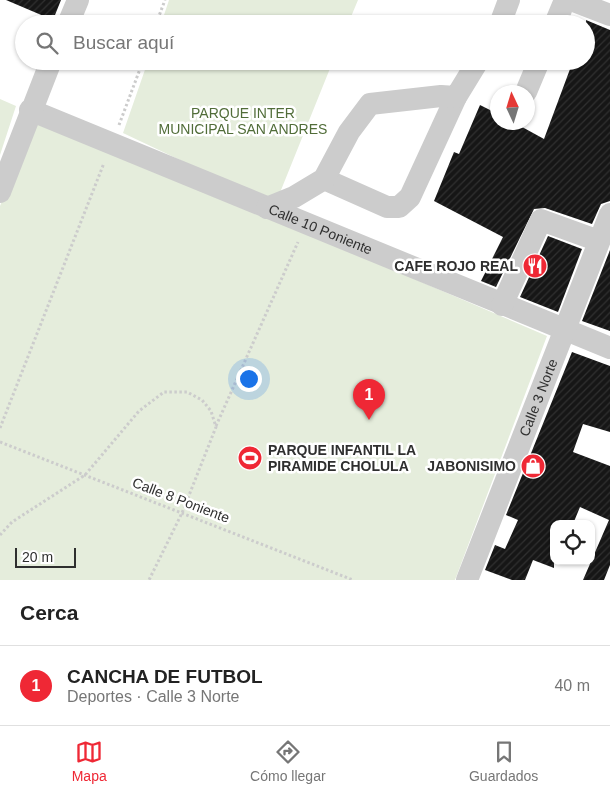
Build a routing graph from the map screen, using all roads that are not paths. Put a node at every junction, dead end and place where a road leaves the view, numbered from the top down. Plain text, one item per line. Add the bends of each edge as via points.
1 (78, 0) edge
2 (509, 0) edge
3 (565, 0) edge
4 (571, 0) edge
5 (72, 15) edge
6 (503, 15) edge
7 (559, 15) edge
8 (610, 15) edge
9 (48, 70) edge
10 (473, 70) edge
11 (535, 70) edge
12 (529, 85) edge
13 (456, 98) junction
14 (30, 110) junction
15 (324, 179) junction
16 (0, 192) edge
17 (267, 208) junction
18 (610, 214) edge
19 (599, 241) junction
20 (502, 305) junction
21 (563, 330) junction
22 (610, 348) edge
23 (467, 580) edge

1 - 5 street
2 - 6 street
3 - 7 street
4 - 8 street
9 - 14 street
10 - 13 street
11 - 12 street
13 - 15 street via 442,96 370,104 349,132
13 - 15 street via 410,197 399,207 387,207
14 - 16 street
14 - 17 street, Calle 10 Poniente
15 - 17 street
17 - 20 street, Calle 10 Poniente
18 - 19 street, Calle 3 Norte
19 - 20 street via 541,220
19 - 21 street, Calle 3 Norte
20 - 21 street, Calle 10 Poniente
21 - 22 street, Calle 10 Poniente
21 - 23 street, Calle 3 Norte

